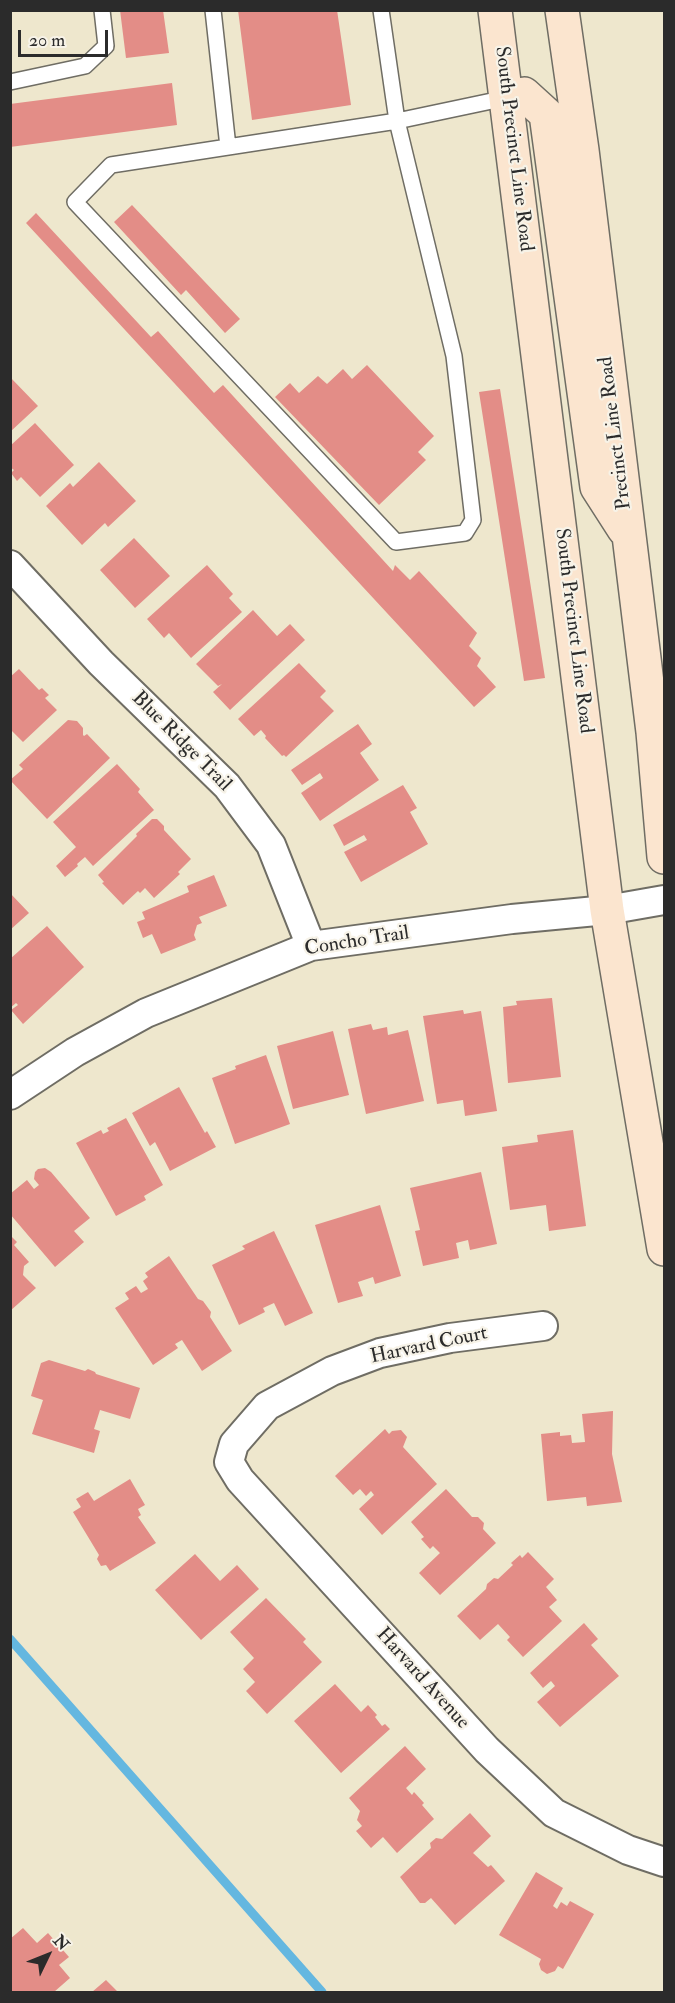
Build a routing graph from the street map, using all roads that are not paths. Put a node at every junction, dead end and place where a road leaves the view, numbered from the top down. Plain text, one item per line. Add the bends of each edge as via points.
1 (102, 10) edge
2 (213, 10) edge
3 (381, 10) edge
4 (495, 10) edge
5 (562, 10) edge
6 (10, 82) edge
7 (506, 98) junction
8 (397, 121) junction
9 (228, 147) junction
10 (628, 536) junction
11 (10, 565) edge
12 (659, 732) edge
13 (664, 856) edge
14 (664, 900) edge
15 (607, 910) junction
16 (311, 946) junction
17 (10, 1095) edge
18 (664, 1249) edge
19 (543, 1326) dead end
20 (234, 1444) joint
21 (664, 1862) edge

1 - 6 lane via 106,46 85,66
2 - 9 lane
3 - 8 lane
4 - 7 main road, South Precinct Line Road
5 - 10 main road, Precinct Line Road
7 - 8 lane
7 - 10 main road via 524,94 546,114 597,487
7 - 15 main road, South Precinct Line Road
8 - 9 lane
8 - 9 lane via 454,356 473,520 465,533 396,542 75,202 111,165
10 - 12 main road, Precinct Line Road
11 - 16 street, Blue Ridge Trail via 101,663 227,786 271,845
12 - 13 main road, Precinct Line Road
14 - 15 street, Concho Trail
15 - 16 street, Concho Trail
15 - 18 main road, South Precinct Line Road
16 - 17 street, Concho Trail via 146,1013 75,1052
19 - 20 street, Harvard Court via 450,1338 380,1353 332,1371 267,1406
20 - 21 street, Harvard Avenue via 229,1462 240,1480 487,1750 554,1813 628,1850

